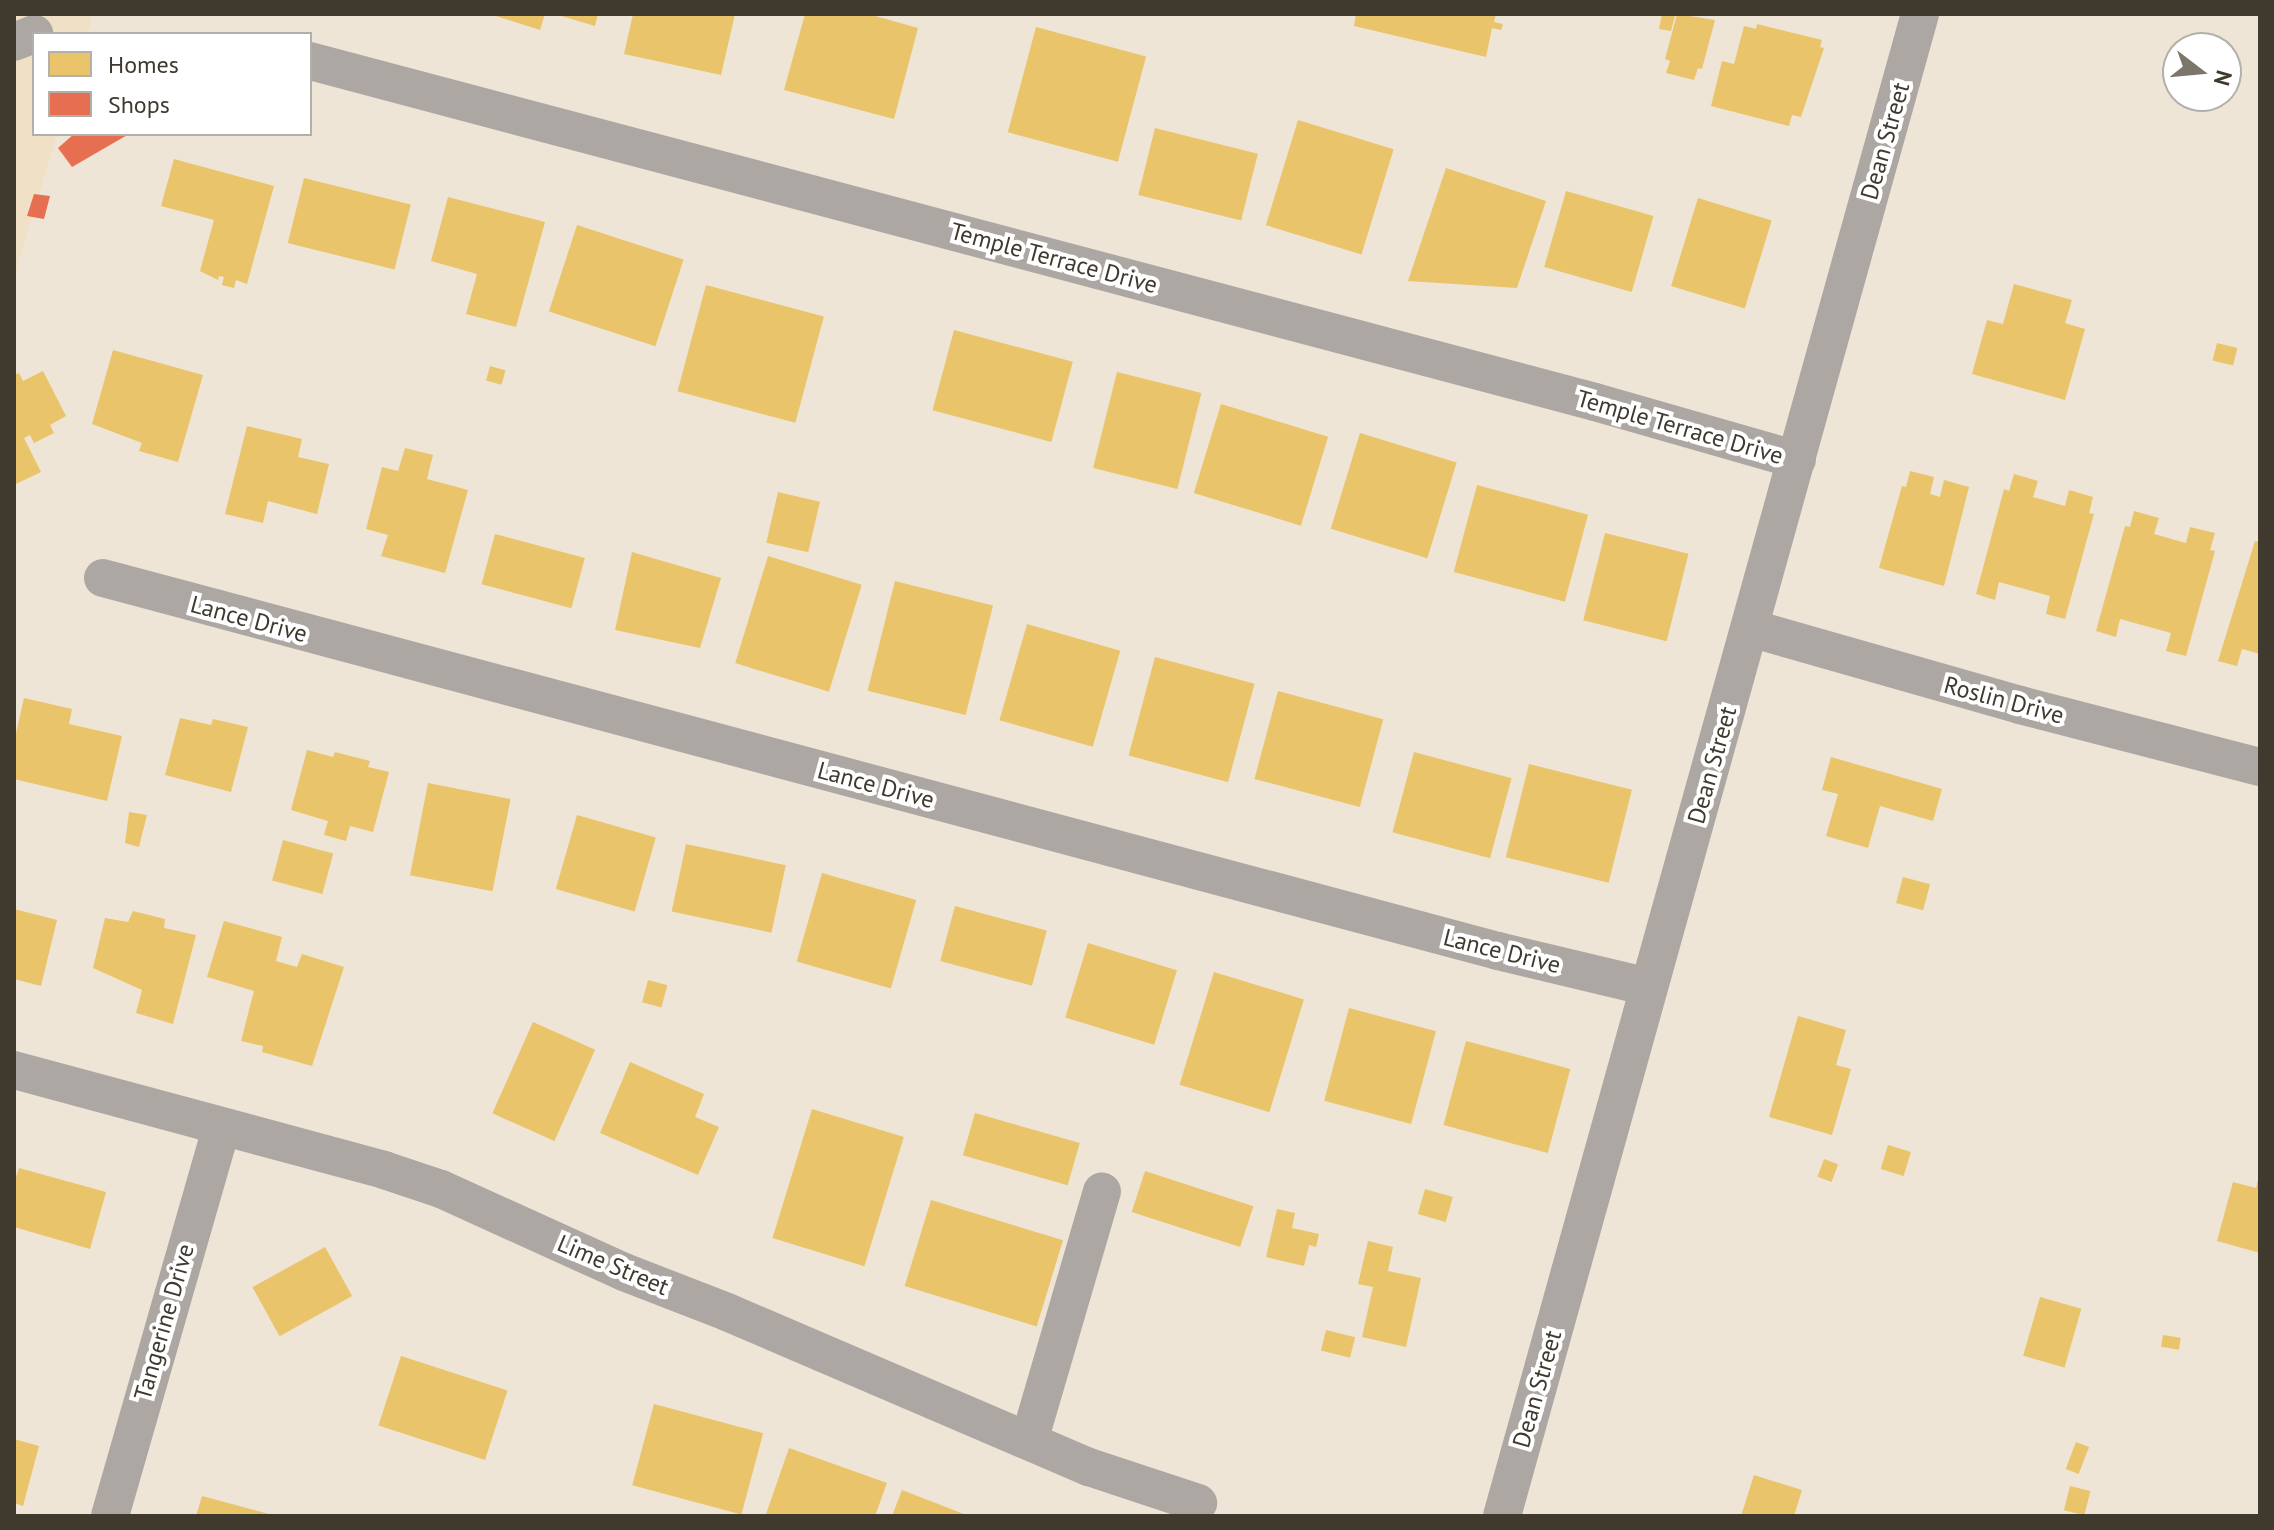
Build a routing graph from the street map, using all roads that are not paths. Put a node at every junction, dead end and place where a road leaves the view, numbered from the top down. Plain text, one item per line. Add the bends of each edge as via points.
1 (1920, 14) edge
2 (312, 62) edge
3 (1797, 460) junction
4 (103, 578) dead end
5 (1750, 628) junction
6 (2260, 767) edge
7 (1649, 987) junction
8 (14, 1070) edge
9 (221, 1128) junction
10 (1102, 1191) dead end
11 (1029, 1441) junction
12 (1198, 1503) dead end
13 (110, 1516) edge
14 (1502, 1516) edge

1 - 3 street, Dean Street
2 - 3 street, Temple Terrace Drive
3 - 5 street, Dean Street
4 - 7 street, Lance Drive
5 - 6 street, Roslin Drive
5 - 7 street, Dean Street
7 - 14 street, Dean Street
8 - 9 street, Lime Street
9 - 11 street, Lime Street via 441,1189 624,1272
9 - 13 street, Tangerine Drive
10 - 11 street
11 - 12 street, Lime Street

